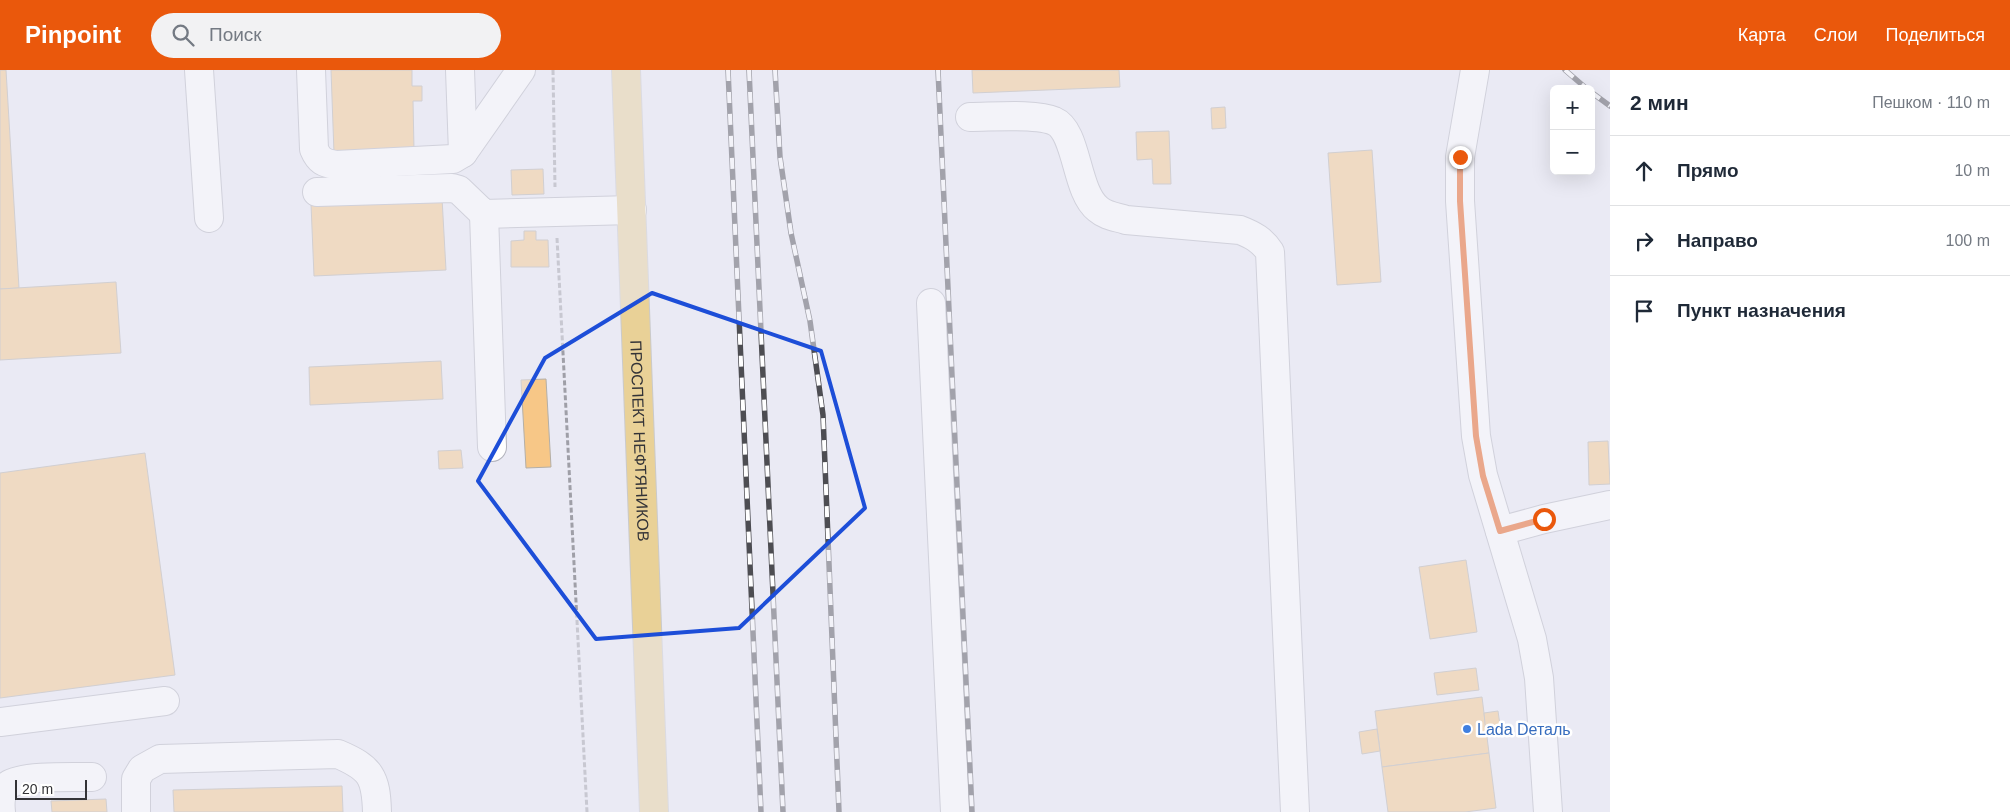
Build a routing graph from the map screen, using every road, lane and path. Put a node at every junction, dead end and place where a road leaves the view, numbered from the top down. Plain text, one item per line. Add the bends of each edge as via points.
1 (199, 70) edge
2 (311, 70) edge
3 (460, 70) edge
4 (521, 70) edge
5 (553, 70) edge
6 (626, 70) edge
7 (1475, 70) edge
8 (970, 117) dead end
9 (463, 153) junction
10 (317, 192) dead end
11 (632, 210) junction
12 (556, 212) junction
13 (484, 214) junction
14 (209, 218) dead end
15 (931, 303) dead end
16 (492, 447) dead end
17 (1610, 505) edge
18 (1500, 531) junction
19 (166, 701) dead end
20 (0, 722) edge
21 (92, 777) dead end
22 (1, 812) edge
23 (136, 812) edge
24 (377, 812) edge
25 (588, 812) edge
26 (654, 812) edge
27 (955, 812) edge
28 (1295, 812) edge
29 (1548, 812) edge

1 - 14 lane
2 - 9 lane via 314,149 324,163 453,159
3 - 9 lane
4 - 9 lane
5 - 12 path
6 - 11 main road, ПРОСПЕКТ НЕФТЯНИКОВ
7 - 18 lane via 1460,157 1460,201 1476,436 1483,476
8 - 28 lane via 1044,118 1057,122 1067,133 1088,197 1108,215 1126,220 1240,230 1255,236 1270,252
10 - 13 lane via 452,188 459,190
11 - 12 lane
11 - 26 main road, ПРОСПЕКТ НЕФТЯНИКОВ
12 - 13 lane
12 - 25 path
13 - 16 lane
15 - 27 lane
17 - 18 lane
18 - 29 lane via 1532,639
19 - 20 lane
21 - 22 lane via 19,779 8,785 2,794
23 - 24 lane via 136,779 142,769 160,758 338,754 356,761 370,774 376,790

